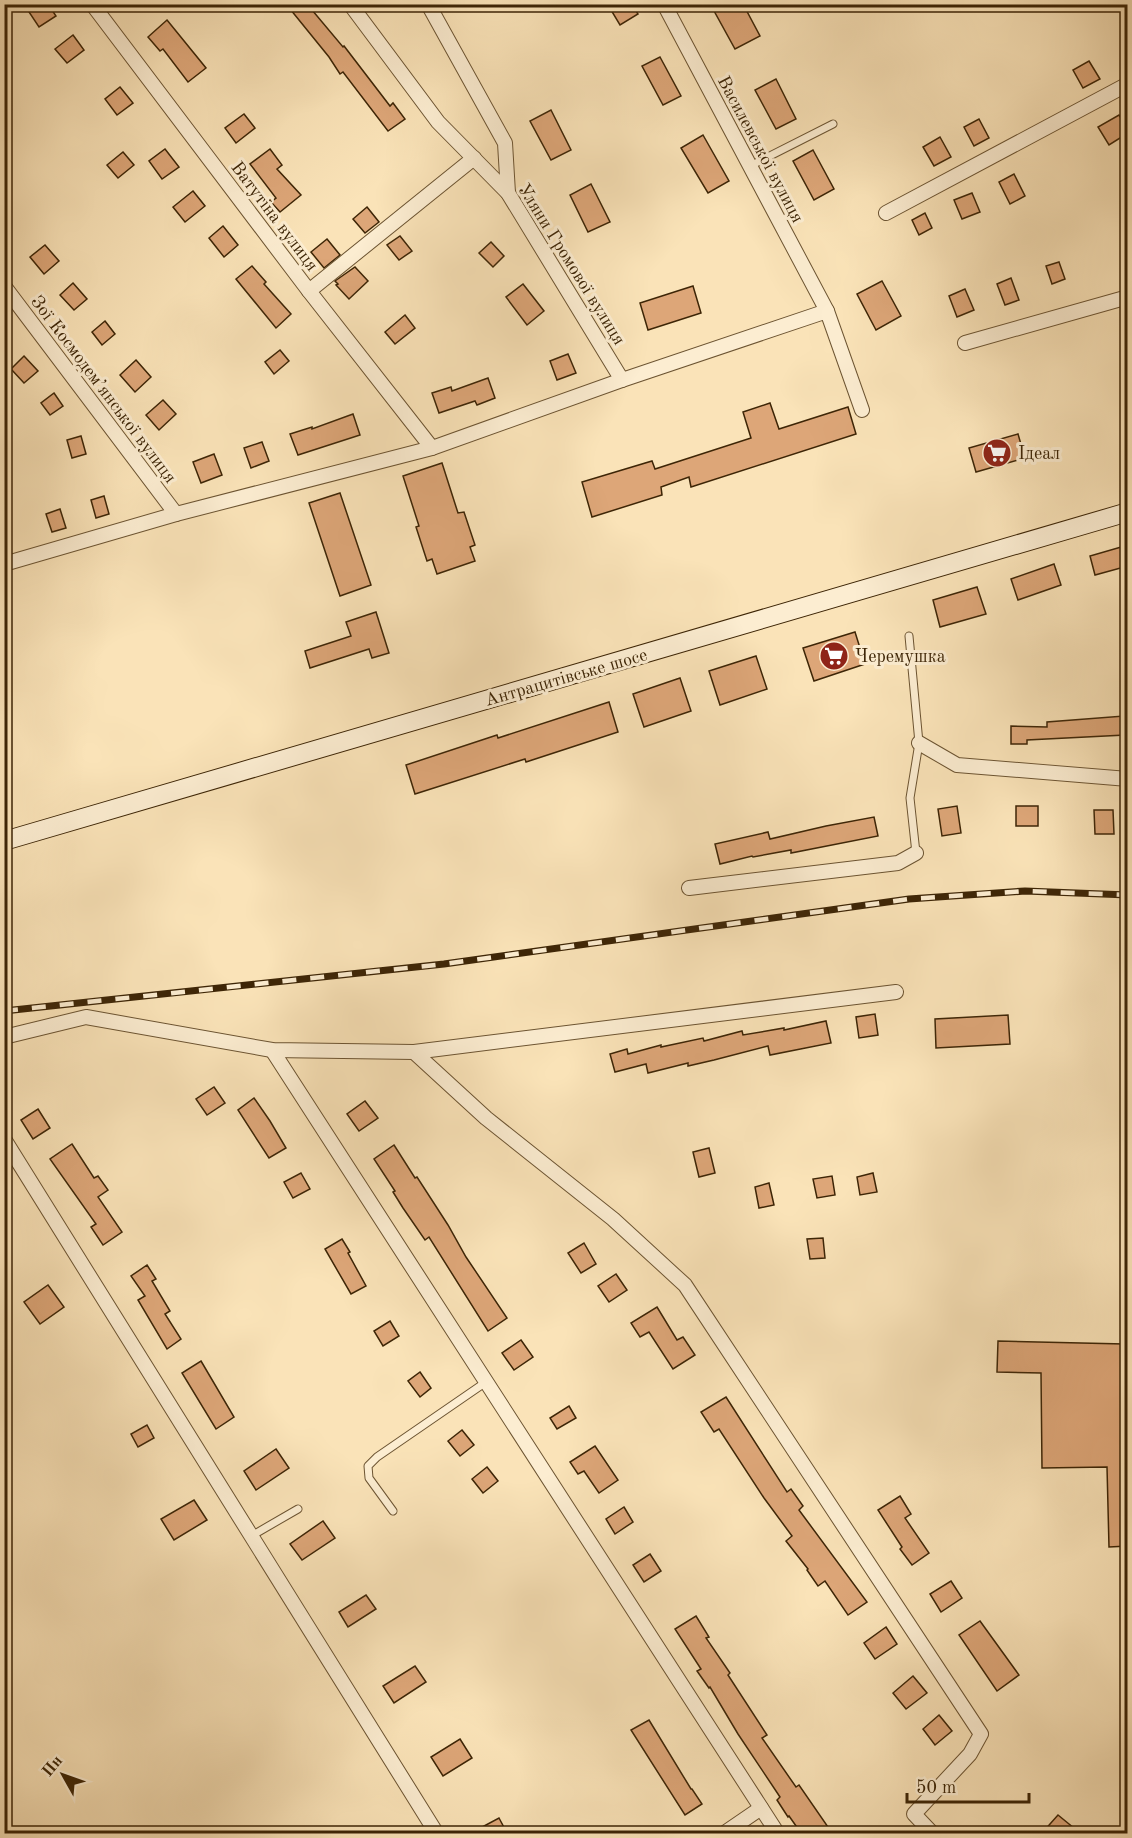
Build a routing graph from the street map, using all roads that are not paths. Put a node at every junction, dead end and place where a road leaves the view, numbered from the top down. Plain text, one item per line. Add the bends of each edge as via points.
1 (92, 4) edge
2 (350, 4) edge
3 (428, 4) edge
4 (664, 4) edge
5 (1128, 84) edge
6 (833, 124) dead end
7 (474, 159) junction
8 (750, 166) junction
9 (508, 193) junction
10 (886, 213) dead end
11 (4, 286) edge
12 (309, 291) junction
13 (1128, 297) edge
14 (827, 311) junction
15 (964, 343) dead end
16 (622, 380) junction
17 (862, 410) dead end
18 (432, 448) junction
19 (1128, 512) edge
20 (176, 514) junction
21 (4, 564) edge
22 (909, 636) dead end
23 (919, 742) junction
24 (1128, 779) edge
25 (4, 841) edge
26 (916, 853) joint
27 (689, 888) dead end
28 (896, 992) dead end
29 (4, 1037) edge
30 (272, 1050) junction
31 (414, 1052) junction
32 (4, 1139) edge
33 (486, 1382) junction
34 (298, 1509) dead end
35 (393, 1511) dead end
36 (253, 1535) junction
37 (761, 1808) junction
38 (437, 1833) edge
39 (723, 1833) edge
40 (778, 1833) edge
41 (933, 1833) edge

1 - 12 street, Ватутіна вулиця
2 - 7 street, Уляни Громової вулиця via 438,122
3 - 9 street via 505,143
4 - 8 street, Василевської вулиця
5 - 10 street
6 - 8 lane
7 - 9 street, Уляни Громової вулиця
7 - 12 street
8 - 14 street, Василевської вулиця
9 - 16 street, Уляни Громової вулиця
11 - 20 street, Зої Космодем’янської вулиця
12 - 18 street, Ватутіна вулиця
13 - 15 street
14 - 16 street
14 - 17 street, Василевської вулиця
16 - 18 street
18 - 20 street
19 - 25 main road, Антрацитівське шосе
20 - 21 street
22 - 23 lane
23 - 24 street via 957,765
23 - 26 lane via 910,798
26 - 27 street via 898,863
28 - 31 street
29 - 30 street via 86,1017
30 - 31 street
30 - 33 street
31 - 41 street via 486,1118 613,1219 685,1285 981,1734 970,1754 914,1814
32 - 36 street
33 - 35 lane via 368,1466 369,1478
33 - 37 street
34 - 36 lane
36 - 38 street
37 - 39 street
37 - 40 street

